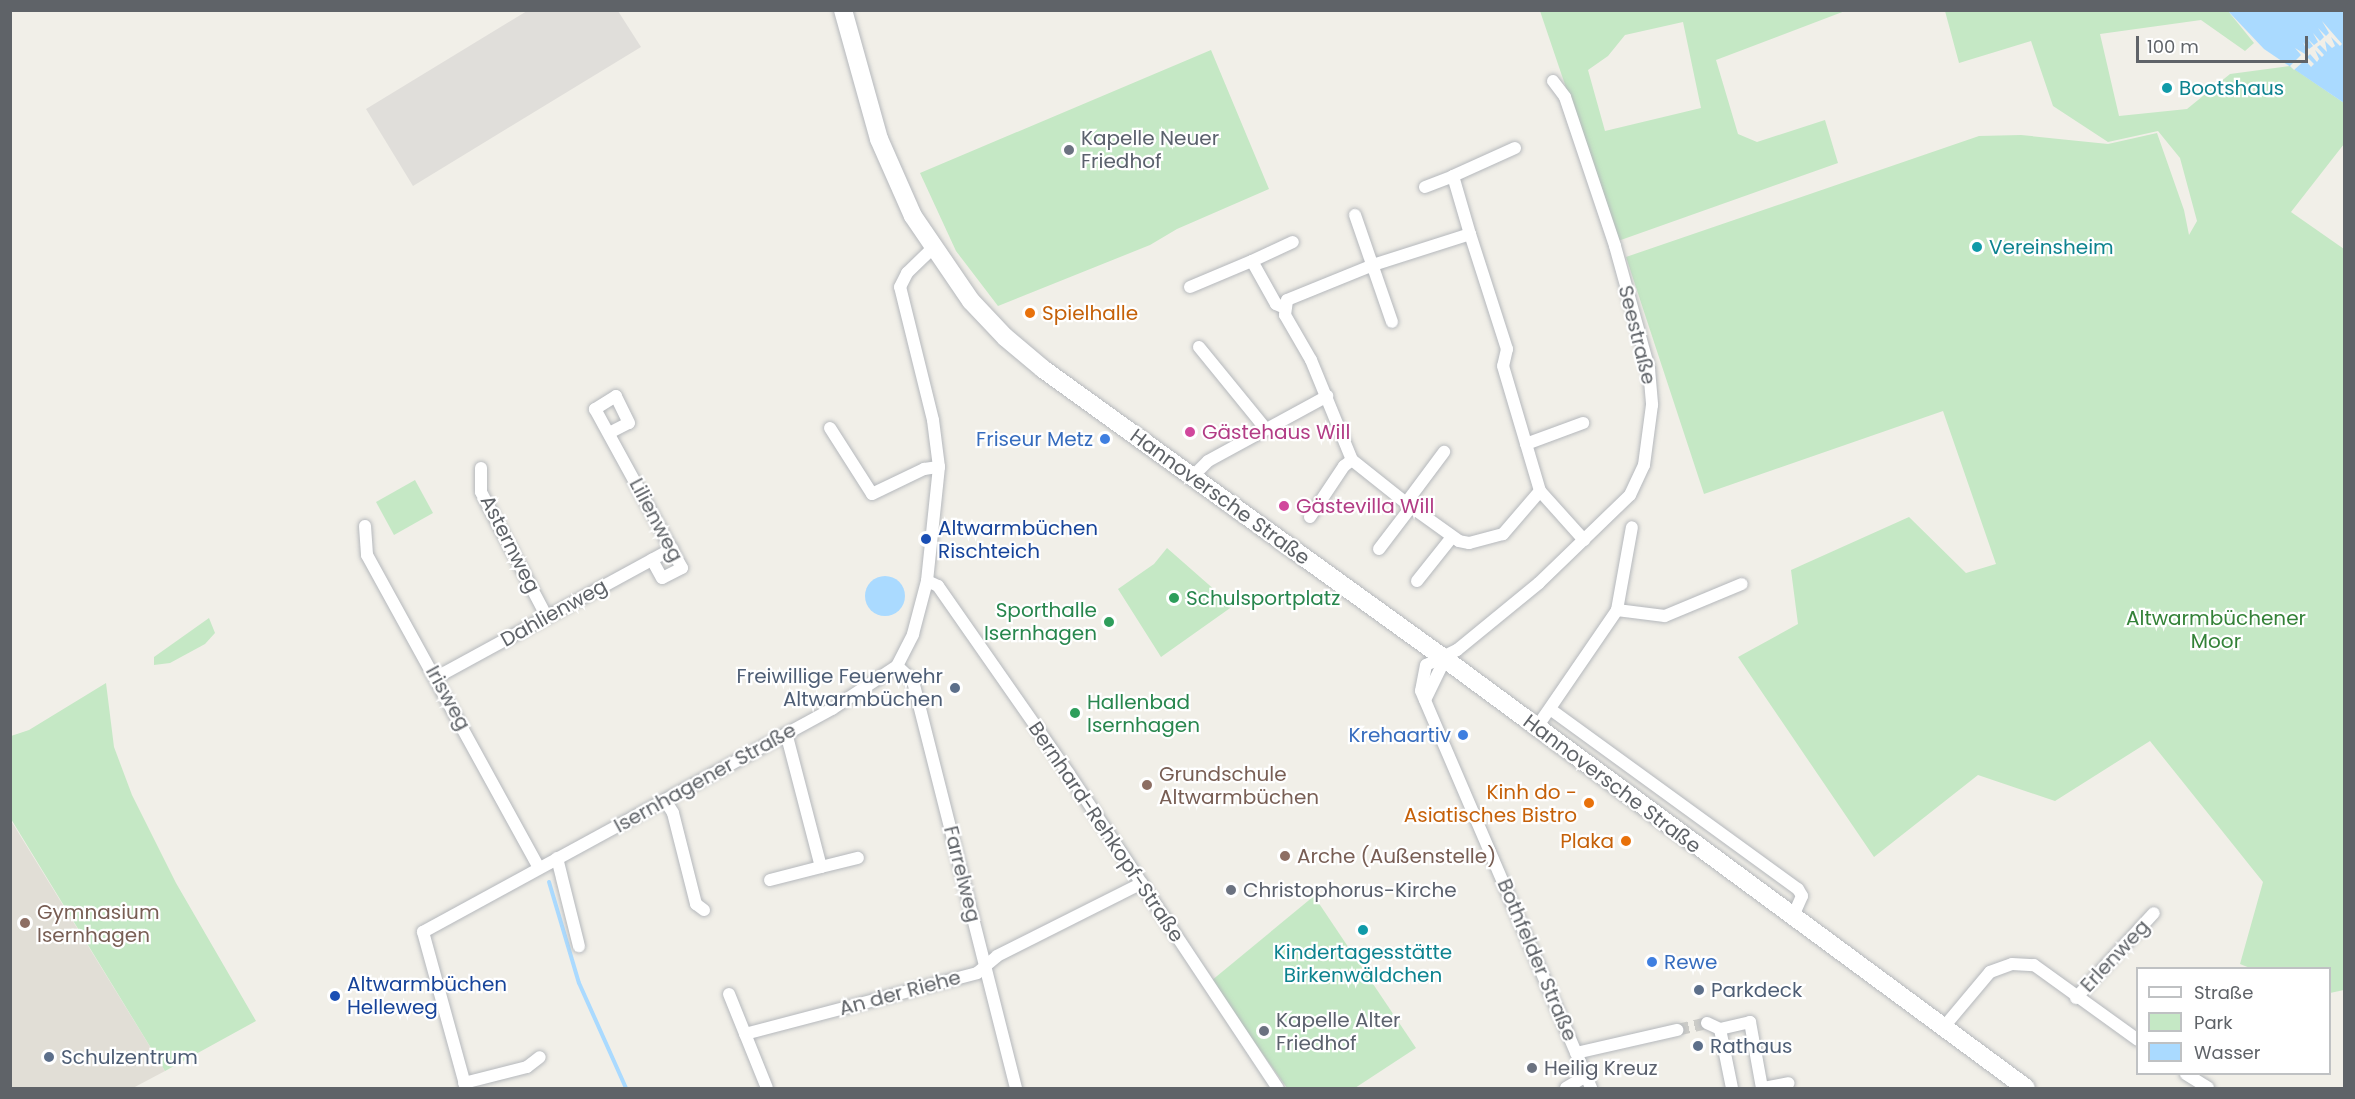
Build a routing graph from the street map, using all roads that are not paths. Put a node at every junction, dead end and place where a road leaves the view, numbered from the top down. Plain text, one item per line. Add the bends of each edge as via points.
1 (843, 10) edge
2 (1553, 81) dead end
3 (1515, 148) dead end
4 (1454, 176) junction
5 (1425, 187) dead end
6 (1355, 215) dead end
7 (1470, 234) junction
8 (1293, 242) dead end
9 (932, 249) junction
10 (1252, 261) junction
11 (1372, 265) junction
12 (1190, 287) dead end
13 (1284, 308) junction
14 (1392, 321) dead end
15 (1199, 347) dead end
16 (1327, 396) junction
17 (1583, 423) dead end
18 (830, 428) dead end
19 (1265, 428) junction
20 (609, 433) dead end
21 (1526, 444) junction
22 (1444, 452) dead end
23 (1352, 460) junction
24 (939, 467) junction
25 (481, 468) dead end
26 (1193, 476) junction
27 (1539, 491) junction
28 (1408, 505) junction
29 (1310, 517) dead end
30 (365, 526) dead end
31 (1632, 527) dead end
32 (1452, 537) junction
33 (1584, 540) junction
34 (672, 549) junction
35 (1379, 549) dead end
36 (652, 560) junction
37 (927, 581) junction
38 (1417, 581) dead end
39 (1742, 584) dead end
40 (1617, 610) junction
41 (547, 617) junction
42 (1445, 658) junction
43 (897, 666) junction
44 (436, 677) junction
45 (1550, 709) junction
46 (1537, 727) junction
47 (786, 734) junction
48 (665, 800) junction
49 (557, 858) junction
50 (858, 858) dead end
51 (821, 867) junction
52 (539, 868) junction
53 (770, 880) dead end
54 (1142, 883) junction
55 (704, 910) dead end
56 (2154, 914) dead end
57 (1792, 918) junction
58 (579, 946) dead end
59 (985, 966) junction
60 (729, 994) dead end
61 (2076, 998) junction
62 (1707, 1023) tunnel mouth
63 (1943, 1028) junction
64 (1720, 1029) junction
65 (1677, 1030) tunnel mouth
66 (745, 1034) junction
67 (2136, 1039) edge
68 (1575, 1053) junction
69 (540, 1058) dead end
70 (2187, 1075) edge
71 (1586, 1076) junction
72 (1789, 1083) dead end
73 (465, 1086) edge
74 (1764, 1088) edge
75 (767, 1089) edge
76 (1016, 1089) edge
77 (1278, 1089) edge
78 (1566, 1089) edge
79 (1591, 1089) edge
80 (1732, 1089) edge
81 (2026, 1089) edge
82 (2208, 1089) edge

1 - 9 main road, Hannoversche Straße via 879,139 893,175
2 - 33 street, Seestraße via 1565,97 1615,246 1649,369 1652,405 1644,465 1630,495
3 - 4 street
4 - 5 street
4 - 7 street
6 - 11 street
7 - 11 street
7 - 21 street via 1507,349 1503,366
8 - 10 street
9 - 24 street, Isernhagener Straße via 907,273 900,287 933,420
9 - 26 main road, Hannoversche Straße via 971,301 1030,359
10 - 12 street
10 - 13 street via 1276,304
11 - 13 street via 1287,300
11 - 14 street
13 - 16 street
15 - 19 street
16 - 19 street
16 - 23 street
17 - 21 street
18 - 24 street via 872,494 924,469
19 - 26 street via 1208,461
20 - 34 street, Lilienweg
21 - 27 street
22 - 28 street
23 - 28 street
23 - 29 street
24 - 37 street, Isernhagener Straße
25 - 41 street, Asternweg via 481,492
26 - 42 main road, Hannoversche Straße
27 - 32 street via 1503,534 1468,543
27 - 33 street
28 - 32 street
28 - 35 street
30 - 44 street, Irisweg via 367,555
31 - 40 street
32 - 38 street
33 - 42 street, Seestraße via 1539,583
34 - 36 street, Dahlienweg
34 - 36 street, Lilienweg via 682,568 662,578
36 - 41 street, Dahlienweg
37 - 43 street, Isernhagener Straße via 913,634
37 - 54 street, Bernhard-Rehkopf-Straße via 938,586
39 - 40 street via 1665,616
40 - 45 street
41 - 44 street, Dahlienweg
42 - 46 main road, Hannoversche Straße
42 - 68 street, Bothfelder Straße via 1425,700
43 - 47 street, Isernhagener Straße via 872,685
43 - 59 street, Farrelweg via 913,681
44 - 52 street, Irisweg
45 - 46 street
45 - 57 street, Hannoversche Straße via 1798,889 1802,896
46 - 57 main road, Hannoversche Straße
47 - 48 street, Isernhagener Straße
47 - 51 street
48 - 49 street, Isernhagener Straße
48 - 55 street via 673,813 696,904
49 - 52 street, Isernhagener Straße
49 - 58 street
50 - 51 street
51 - 53 street
52 - 73 street, Isernhagener Straße via 423,932
54 - 59 street, An der Riehe via 997,956
54 - 77 street, Bernhard-Rehkopf-Straße
56 - 61 street, Erlenweg
57 - 63 main road, Hannoversche Straße
59 - 66 street, An der Riehe via 977,973
59 - 76 street, Farrelweg
60 - 66 street
61 - 63 street via 2034,965 2012,964 1990,972
61 - 67 street
62 - 64 street
63 - 81 main road, Hannoversche Straße
64 - 74 street via 1750,1022
64 - 80 street
65 - 68 street
66 - 75 street
68 - 71 street, Bothfelder Straße
69 - 73 street via 526,1067
70 - 82 street
71 - 78 street
71 - 79 street, Bothfelder Straße
72 - 74 street

